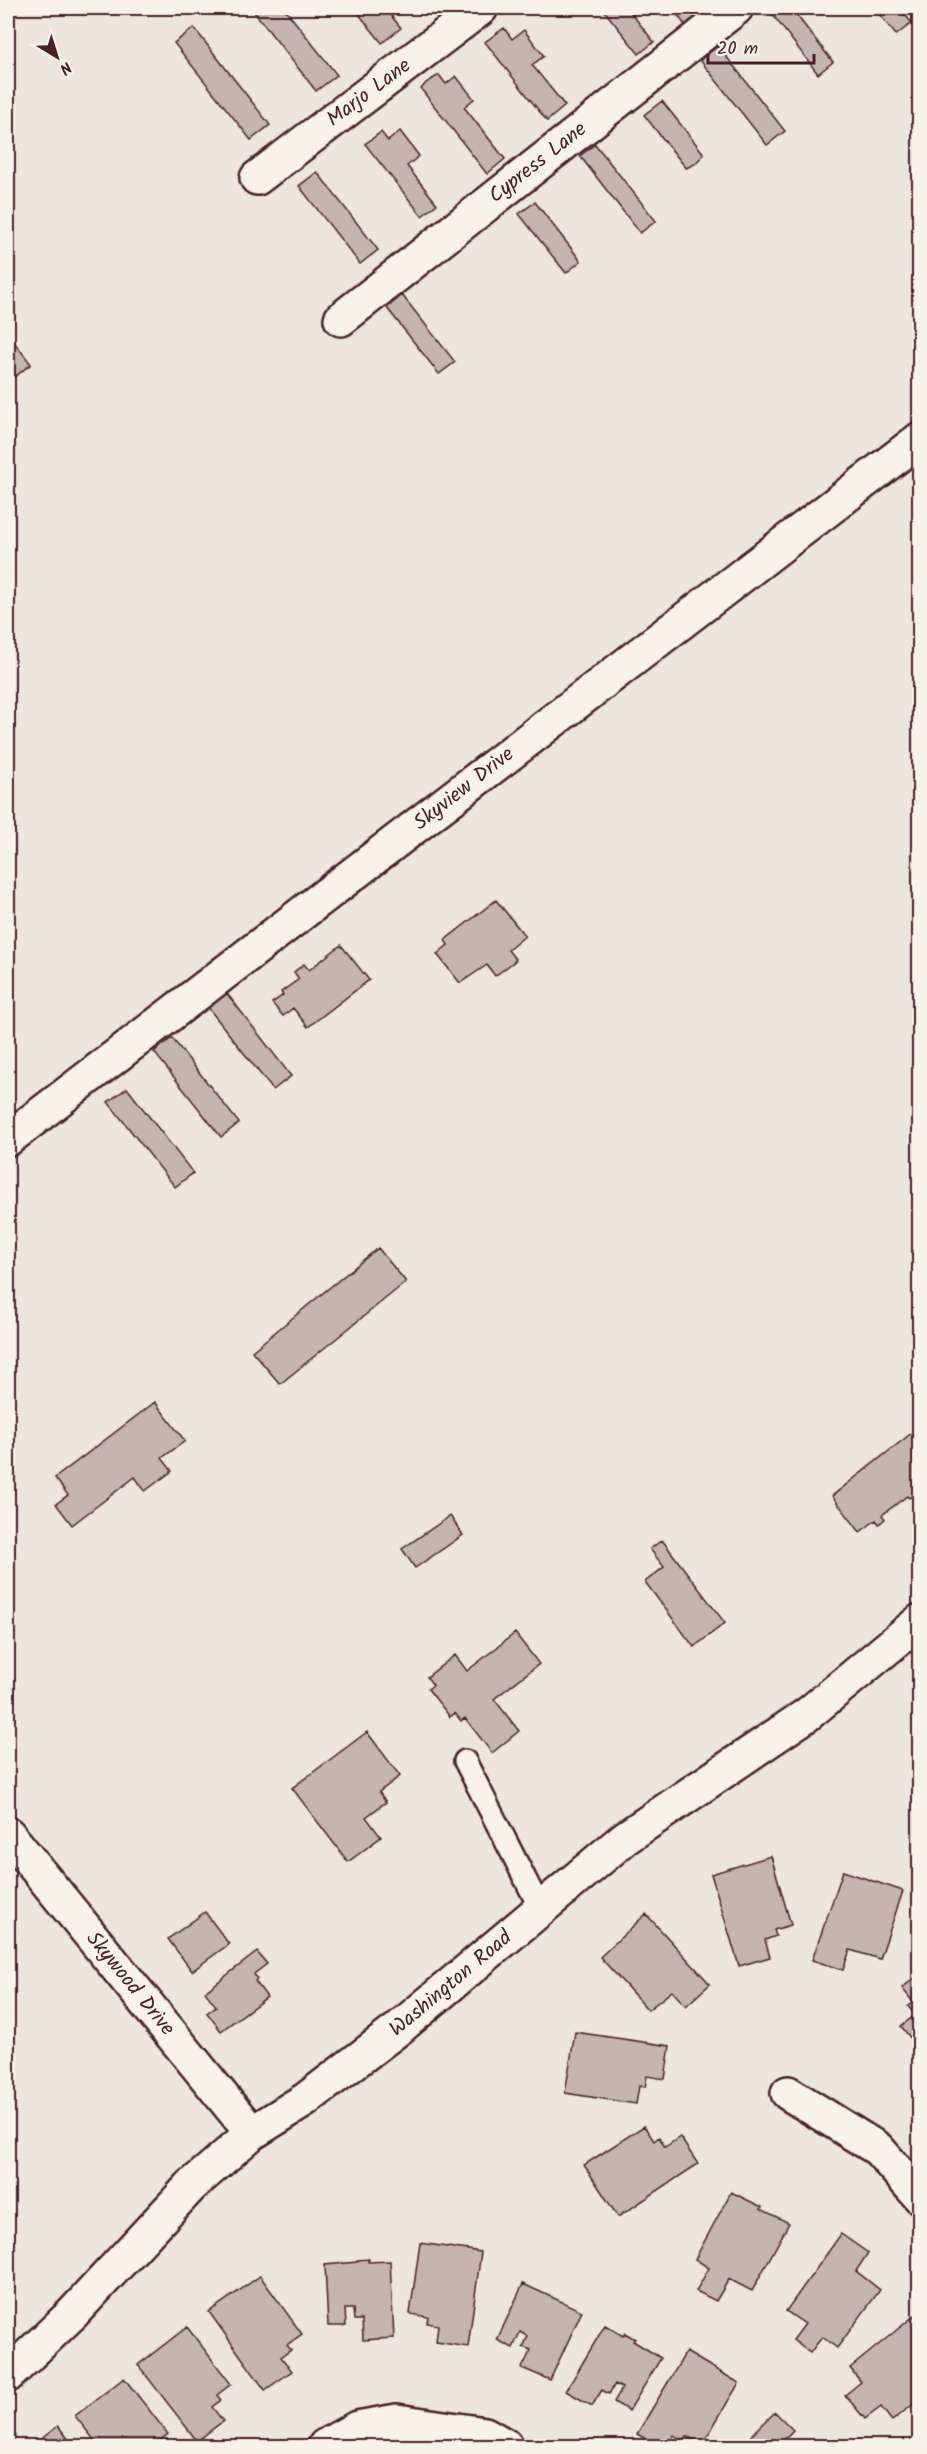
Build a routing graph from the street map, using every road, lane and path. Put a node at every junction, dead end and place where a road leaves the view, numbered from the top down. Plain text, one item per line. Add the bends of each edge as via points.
1 (481, 8) edge
2 (736, 8) edge
3 (256, 178) dead end
4 (341, 319) dead end
5 (920, 439) edge
6 (8, 1138) edge
7 (920, 1621) edge
8 (465, 1761) dead end
9 (8, 1834) edge
10 (540, 1908) junction
11 (788, 2093) dead end
12 (252, 2133) junction
13 (920, 2197) edge
14 (8, 2375) edge
15 (325, 2446) edge
16 (506, 2446) edge

1 - 3 street, Marjo Lane
2 - 4 street, Cypress Lane
5 - 6 street, Skyview Drive
7 - 10 street, Washington Road via 808,1714 625,1838
8 - 10 lane
9 - 12 street, Skywood Drive
10 - 12 street, Washington Road via 398,2029 305,2100
11 - 13 street via 878,2149
12 - 14 street, Washington Road via 191,2186 73,2313
15 - 16 street via 357,2428 397,2421 485,2434

